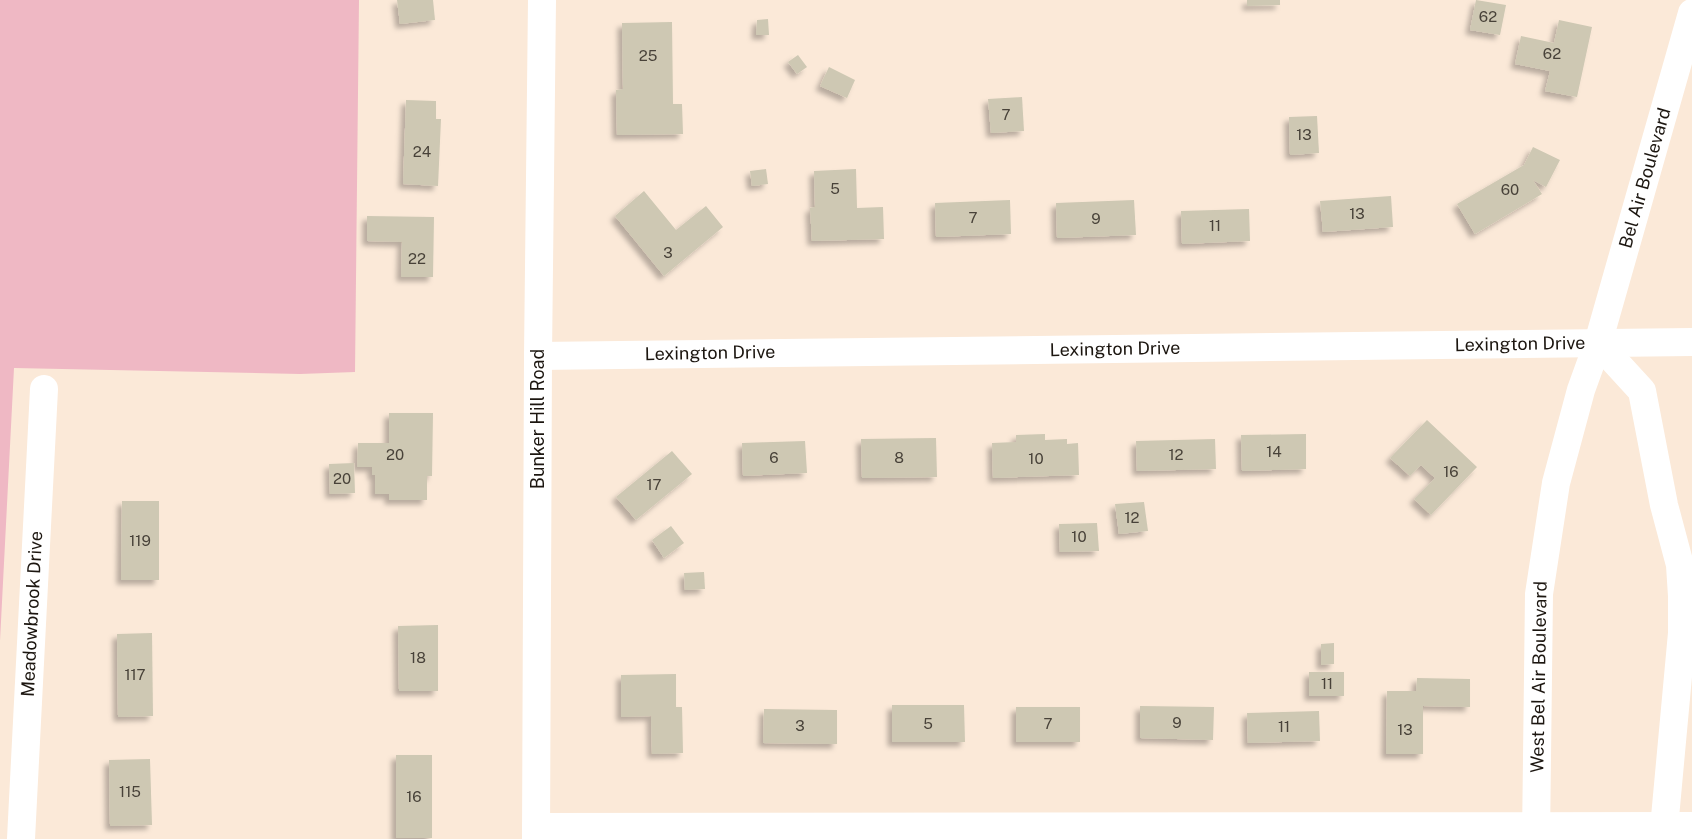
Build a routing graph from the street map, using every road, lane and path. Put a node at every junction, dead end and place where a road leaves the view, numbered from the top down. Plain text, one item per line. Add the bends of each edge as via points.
1 (542, 0) edge
2 (1692, 13) edge
3 (1692, 342) edge
4 (1598, 343) junction
5 (538, 356) junction
6 (44, 389) dead end
7 (1692, 826) edge
8 (536, 833) edge
9 (1034, 833) edge
10 (1536, 833) edge
11 (1664, 833) edge
12 (21, 839) edge

1 - 5 street, Bunker Hill Road
2 - 4 street, Bel Air Boulevard
3 - 4 street, Lexington Drive
4 - 5 street, Lexington Drive
4 - 10 street, West Bel Air Boulevard via 1581,390 1556,483 1539,594
4 - 11 street via 1642,391 1664,505 1680,565 1682,633
5 - 8 street, Bunker Hill Road
6 - 12 street, Meadowbrook Drive
7 - 11 street
8 - 9 street
9 - 10 street
10 - 11 street

